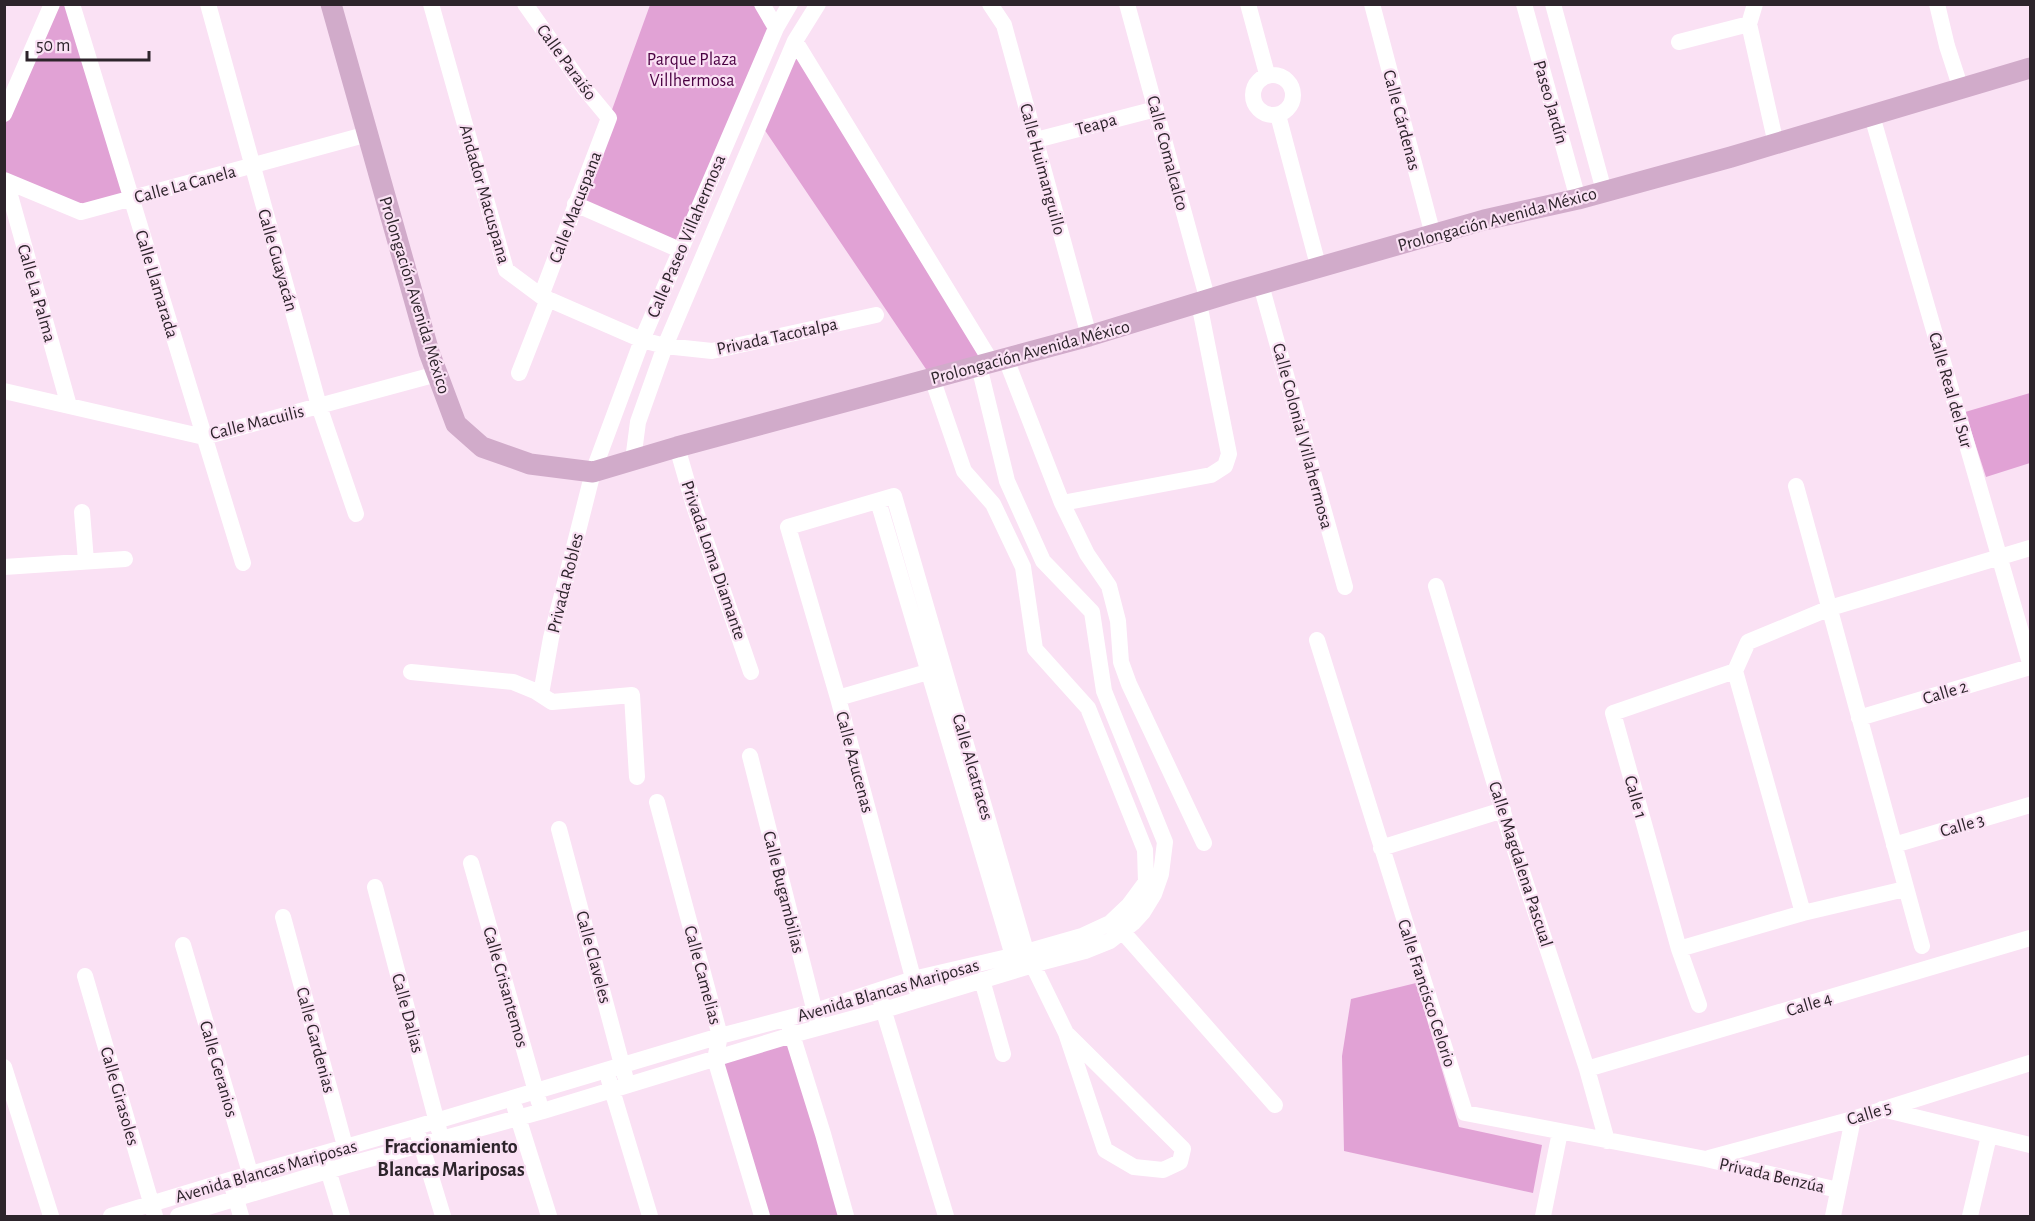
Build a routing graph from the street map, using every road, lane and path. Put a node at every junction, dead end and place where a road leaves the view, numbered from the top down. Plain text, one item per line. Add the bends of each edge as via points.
1 (52, 4) edge
2 (72, 4) edge
3 (208, 4) edge
4 (331, 4) edge
5 (431, 4) edge
6 (525, 4) edge
7 (762, 4) edge
8 (790, 4) edge
9 (818, 4) edge
10 (990, 4) edge
11 (1127, 4) edge
12 (1248, 4) edge
13 (1372, 4) edge
14 (1552, 4) edge
15 (1755, 4) edge
16 (1937, 4) edge
17 (1525, 8) edge
18 (1749, 24) junction
19 (776, 28) junction
20 (795, 41) junction
21 (1679, 42) dead end
22 (1568, 61) junction
23 (1541, 66) junction
24 (2031, 69) edge
25 (757, 72) junction
26 (1267, 74) junction
27 (777, 81) junction
28 (1961, 88) junction
29 (1156, 109) junction
30 (4, 114) edge
31 (1278, 115) junction
32 (1872, 116) junction
33 (609, 118) joint
34 (368, 134) junction
35 (1035, 140) junction
36 (1776, 144) junction
37 (252, 165) junction
38 (5, 180) edge
39 (1604, 191) junction
40 (131, 199) junction
41 (1578, 199) junction
42 (575, 204) junction
43 (1433, 235) junction
44 (680, 250) junction
45 (1319, 269) junction
46 (1261, 285) junction
47 (545, 298) junction
48 (1204, 302) junction
49 (876, 315) dead end
50 (1089, 336) junction
51 (642, 340) junction
52 (665, 346) junction
53 (992, 362) junction
54 (519, 373) dead end
55 (437, 375) junction
56 (932, 378) junction
57 (4, 391) edge
58 (69, 406) junction
59 (319, 406) junction
60 (204, 437) junction
61 (677, 447) junction
62 (633, 460) junction
63 (592, 472) junction
64 (1796, 486) dead end
65 (886, 499) joint
66 (1062, 503) junction
67 (82, 512) dead end
68 (356, 514) dead end
69 (2031, 548) edge
70 (2000, 558) junction
71 (125, 559) dead end
72 (86, 561) junction
73 (243, 563) dead end
74 (4, 567) edge
75 (1437, 586) dead end
76 (1345, 587) dead end
77 (1830, 608) junction
78 (1317, 640) dead end
79 (2031, 665) edge
80 (936, 669) junction
81 (1735, 671) junction
82 (411, 672) dead end
83 (751, 672) dead end
84 (541, 694) junction
85 (838, 698) junction
86 (1859, 718) junction
87 (750, 756) dead end
88 (637, 777) dead end
89 (657, 802) dead end
90 (2031, 805) edge
91 (1503, 810) junction
92 (559, 829) dead end
93 (1204, 843) dead end
94 (1894, 845) junction
95 (1381, 848) junction
96 (471, 863) dead end
97 (375, 887) dead end
98 (1905, 889) junction
99 (1803, 913) junction
100 (283, 917) dead end
101 (1122, 932) junction
102 (2031, 938) edge
103 (183, 945) dead end
104 (1922, 946) dead end
105 (1679, 949) junction
106 (1022, 961) junction
107 (85, 976) dead end
108 (913, 979) junction
109 (982, 980) junction
110 (878, 990) junction
111 (920, 998) junction
112 (1699, 1005) dead end
113 (884, 1010) junction
114 (816, 1019) junction
115 (789, 1027) junction
116 (1066, 1033) junction
117 (720, 1036) junction
118 (1003, 1054) dead end
119 (715, 1059) junction
120 (2031, 1063) edge
121 (624, 1065) junction
122 (4, 1067) edge
123 (1587, 1069) junction
124 (606, 1070) junction
125 (619, 1088) junction
126 (536, 1092) junction
127 (512, 1098) junction
128 (1275, 1105) dead end
129 (1882, 1109) junction
130 (543, 1111) junction
131 (518, 1118) junction
132 (1853, 1119) junction
133 (436, 1121) junction
134 (416, 1127) junction
135 (1560, 1132) junction
136 (1989, 1136) junction
137 (441, 1138) junction
138 (1607, 1141) junction
139 (421, 1144) junction
140 (2031, 1145) edge
141 (345, 1148) junction
142 (323, 1154) junction
143 (1706, 1159) junction
144 (350, 1164) junction
145 (329, 1170) junction
146 (250, 1174) junction
147 (230, 1180) junction
148 (1838, 1190) junction
149 (256, 1193) junction
150 (236, 1199) junction
151 (153, 1210) edge
152 (133, 1213) edge
153 (51, 1216) edge
154 (111, 1216) edge
155 (178, 1216) edge
156 (241, 1216) edge
157 (342, 1216) edge
158 (443, 1216) edge
159 (549, 1216) edge
160 (650, 1216) edge
161 (762, 1216) edge
162 (846, 1216) edge
163 (946, 1216) edge
164 (1543, 1216) edge
165 (1833, 1216) edge
166 (1970, 1216) edge

1 - 30 street
2 - 40 street, Calle Llamarada
3 - 37 street, Calle Guayacán
4 - 34 main road, Prolongación Avenida México
5 - 47 street, Andador Macuspana via 506,270
6 - 33 street, Calle Paraiśo
7 - 19 street
8 - 19 street, Calle Paseo Villahermosa
9 - 20 street, Calle Paseo Villahermosa
10 - 35 street, Calle Huimanguillo via 1004,26
11 - 29 street, Calle Comalcalco
12 - 26 street
13 - 43 street, Calle Cárdenas
14 - 17 street
14 - 22 street, Paseo Jardín
15 - 18 street
16 - 28 street
17 - 23 street, Paseo Jardín
18 - 21 street
18 - 36 street
19 - 25 street, Calle Paseo Villahermosa
20 - 27 street, Calle Paseo Villahermosa
20 - 53 street
22 - 23 street
22 - 39 street, Paseo Jardín
23 - 41 street, Paseo Jardín
24 - 28 main road, Prolongación Avenida México
25 - 27 street
25 - 44 street, Calle Paseo Villahermosa
26 - 31 street via 1259,79 1252,95 1260,111
26 - 31 street via 1285,78 1291,85 1292,103
27 - 52 street, Calle Paseo Villahermosa
28 - 32 main road, Prolongación Avenida México
29 - 35 street, Teapa
29 - 48 street, Calle Comalcalco
31 - 45 street
32 - 36 main road, Prolongación Avenida México
32 - 70 street, Calle Real del Sur
33 - 42 street, Calle Macuspana
34 - 37 street, Calle La Canela
34 - 55 main road, Prolongación Avenida México
35 - 50 street, Calle Huimanguillo
36 - 39 main road, Prolongación Avenida México
37 - 40 street, Calle La Canela
37 - 59 street, Calle Guayacán
38 - 40 street, Calle La Canela via 81,212
38 - 58 street, Calle La Palma
39 - 41 main road, Prolongación Avenida México
40 - 60 street, Calle Llamarada
41 - 43 main road, Prolongación Avenida México
42 - 44 street
42 - 47 street, Calle Macuspana
43 - 45 main road, Prolongación Avenida México
44 - 51 street, Calle Paseo Villahermosa
45 - 46 main road, Prolongación Avenida México
46 - 48 main road, Prolongación Avenida México
46 - 76 street, Calle Colonial Villahermosa
47 - 51 street, Andador Macuspana
47 - 54 street, Calle Macuspana
48 - 50 main road, Prolongación Avenida México
48 - 66 street, Calle Comalcalco via 1228,454 1225,466 1211,475
49 - 52 street, Privada Tacotalpa via 712,351
50 - 53 main road, Prolongación Avenida México
51 - 52 street, Privada Tacotalpa
51 - 63 street, Calle Paseo Villahermosa
52 - 62 street, Calle Paseo Villahermosa via 638,422
53 - 56 main road, Prolongación Avenida México
53 - 66 street
53 - 101 street, Avenida Blancas Mariposas via 1007,481 1043,561 1092,612 1104,691 1165,842 1154,894 1143,912
55 - 59 street, Calle Macuilis
55 - 63 main road, Prolongación Avenida México via 456,424 482,447 530,464
56 - 61 main road, Prolongación Avenida México
56 - 106 street, Avenida Blancas Mariposas via 964,471 993,504 1023,567 1035,649 1088,708 1146,850 1146,882 1110,923
57 - 58 street, Calle Macuilis
58 - 60 street, Calle Macuilis
59 - 60 street, Calle Macuilis
59 - 68 street, Calle Guayacán
60 - 73 street, Calle Llamarada
61 - 62 main road, Prolongación Avenida México
61 - 83 street, Privada Loma Diamante
62 - 63 main road, Prolongación Avenida México
63 - 84 street, Privada Robles
64 - 77 street
65 - 80 street, Calle Alcatraces
65 - 85 street, Calle Azucenas via 788,527
66 - 93 street via 1087,554 1109,586 1118,621 1121,662
67 - 72 street
69 - 70 street
70 - 77 street
70 - 79 street, Calle Real del Sur
71 - 72 street
72 - 74 street
75 - 91 street, Calle Magdalena Pascual
77 - 81 street via 1748,642
77 - 86 street
78 - 95 street, Calle Francisco Celorio
79 - 86 street, Calle 2
80 - 85 street
80 - 106 street, Calle Alcatraces
81 - 99 street
81 - 105 street, Calle 1 via 1613,713
82 - 84 street via 513,682
84 - 88 street via 552,702 632,695
85 - 108 street, Calle Azucenas
86 - 94 street
87 - 114 street, Calle Bugambilias
89 - 117 street, Calle Camelias
90 - 94 street, Calle 3
91 - 95 street
91 - 123 street, Calle Magdalena Pascual
92 - 121 street, Calle Claveles
94 - 98 street
95 - 135 street, Calle Francisco Celorio via 1465,1113
96 - 126 street, Calle Crisantemos
97 - 133 street, Calle Dalias
98 - 99 street
98 - 104 street
99 - 105 street
100 - 141 street, Calle Gardenias
101 - 106 street, Avenida Blancas Mariposas via 1084,951
101 - 128 street
102 - 123 street, Calle 4
103 - 146 street, Calle Geranios
105 - 112 street, Calle 1
106 - 108 street, Avenida Blancas Mariposas
106 - 109 street, Avenida Blancas Mariposas
106 - 116 street, Calle Alcatraces
107 - 151 street, Calle Girasoles
108 - 110 street, Avenida Blancas Mariposas
108 - 111 street, Calle Azucenas
109 - 111 street, Avenida Blancas Mariposas
109 - 118 street
110 - 113 street
110 - 114 street, Avenida Blancas Mariposas
111 - 113 street, Avenida Blancas Mariposas
113 - 114 street, Avenida Blancas Mariposas
113 - 163 street
114 - 115 street, Avenida Blancas Mariposas
115 - 117 street, Avenida Blancas Mariposas
115 - 119 street, Avenida Blancas Mariposas
115 - 162 street
116 - 116 street, Calle Alcatraces via 1105,1150 1134,1167 1162,1170 1180,1162 1183,1149
117 - 119 street, Calle Camelias
117 - 121 street, Avenida Blancas Mariposas
119 - 125 street, Avenida Blancas Mariposas
119 - 161 street, Calle Camelias
120 - 129 street, Calle 5
121 - 124 street, Avenida Blancas Mariposas
121 - 125 street, Calle Claveles
122 - 153 street
123 - 138 street, Calle Magdalena Pascual
124 - 125 street, Calle Claveles
124 - 126 street, Avenida Blancas Mariposas
125 - 130 street, Avenida Blancas Mariposas
125 - 160 street, Calle Claveles
126 - 127 street, Avenida Blancas Mariposas
126 - 130 street, Calle Crisantemos
127 - 131 street
127 - 133 street, Avenida Blancas Mariposas
129 - 132 street, Calle 5
129 - 136 street
130 - 131 street, Avenida Blancas Mariposas
131 - 137 street, Avenida Blancas Mariposas
131 - 159 street
132 - 143 street, Calle 5
132 - 148 street
133 - 134 street, Avenida Blancas Mariposas
133 - 137 street, Calle Dalias
134 - 139 street
134 - 141 street, Avenida Blancas Mariposas
135 - 138 street, Calle Francisco Celorio
135 - 164 street
136 - 140 street
136 - 166 street
137 - 139 street, Avenida Blancas Mariposas
138 - 143 street, Calle Francisco Celorio
139 - 144 street, Avenida Blancas Mariposas
139 - 158 street
141 - 142 street, Avenida Blancas Mariposas
141 - 144 street, Calle Gardenias
142 - 145 street
142 - 146 street, Avenida Blancas Mariposas
143 - 148 street, Privada Benzúa
144 - 145 street, Avenida Blancas Mariposas
145 - 149 street, Avenida Blancas Mariposas
145 - 157 street
146 - 147 street, Avenida Blancas Mariposas
146 - 149 street, Calle Geranios
147 - 150 street
147 - 151 street, Avenida Blancas Mariposas
148 - 165 street
149 - 150 street, Avenida Blancas Mariposas
150 - 155 street, Avenida Blancas Mariposas
150 - 156 street
151 - 152 street, Avenida Blancas Mariposas
152 - 154 street, Avenida Blancas Mariposas

